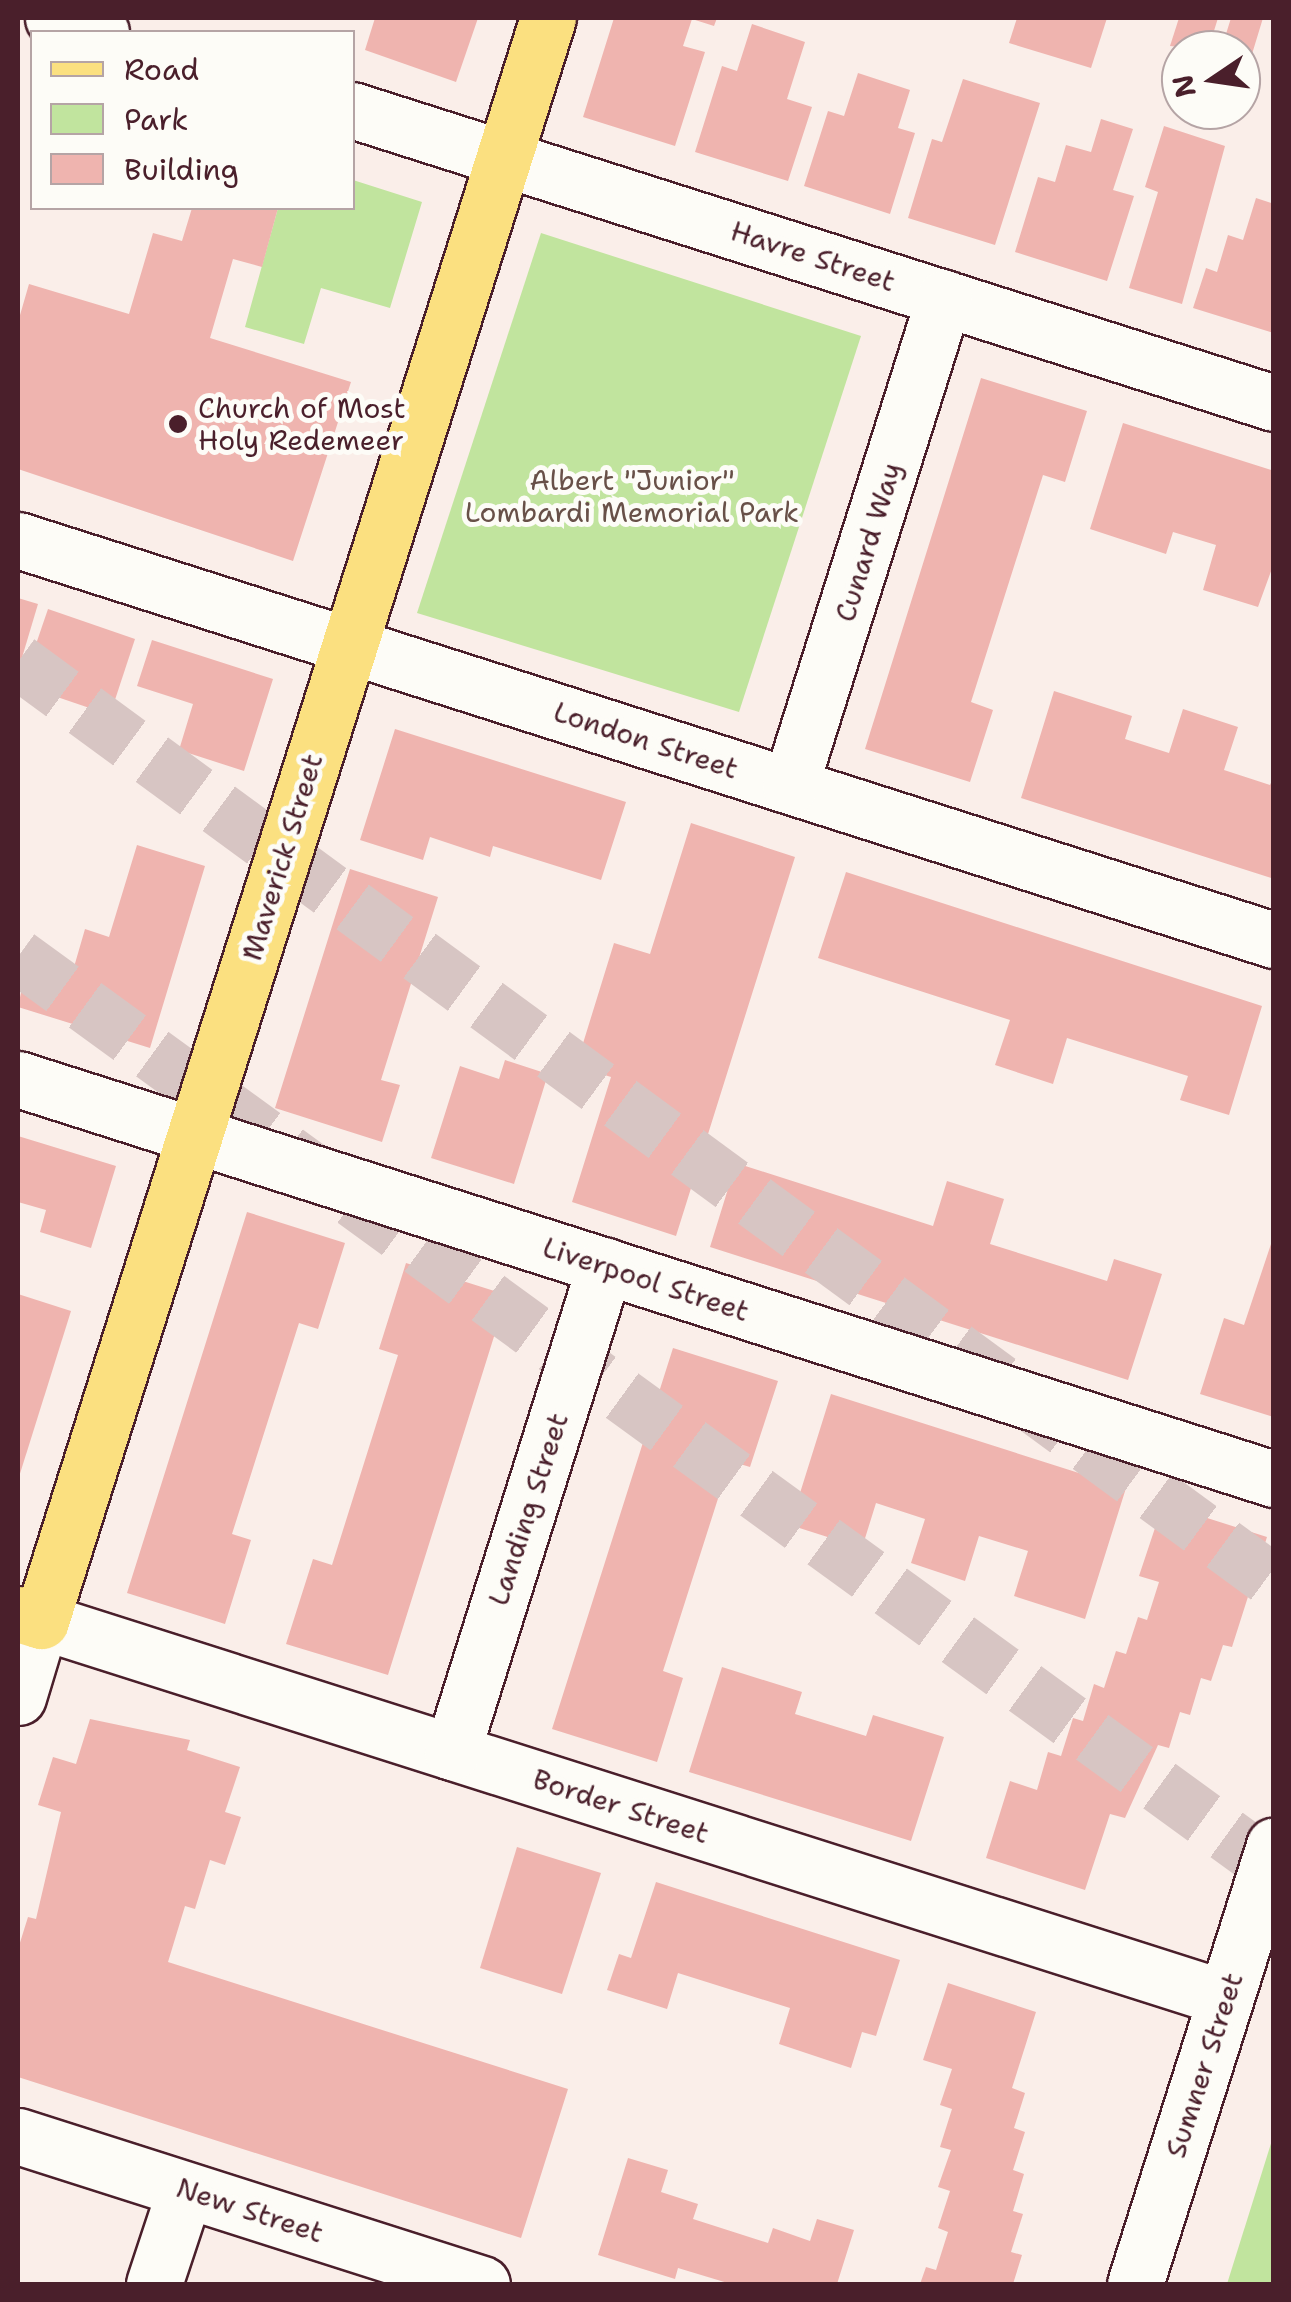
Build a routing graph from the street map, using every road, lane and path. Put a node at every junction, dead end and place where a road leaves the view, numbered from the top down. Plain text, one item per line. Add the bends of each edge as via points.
1 (53, 18) edge
2 (548, 18) edge
3 (94, 30) edge
4 (355, 111) edge
5 (503, 157) junction
6 (944, 298) junction
7 (1274, 403) edge
8 (18, 540) edge
9 (349, 645) junction
10 (790, 786) junction
11 (1274, 940) edge
12 (18, 1079) edge
13 (195, 1135) junction
14 (605, 1266) junction
15 (1274, 1479) edge
16 (29, 1617) edge
17 (18, 1697) edge
18 (452, 1752) junction
19 (1274, 1846) edge
20 (1225, 1998) junction
21 (18, 2136) edge
22 (185, 2190) junction
23 (154, 2284) edge
24 (482, 2284) edge
25 (1135, 2284) edge

1 - 3 street
2 - 5 main road, Maverick Street
4 - 5 street, Havre Street
5 - 6 street, Havre Street
5 - 9 main road, Maverick Street
6 - 7 street, Havre Street
6 - 10 street, Cunard Way
8 - 9 street, London Street
9 - 10 street, London Street
9 - 13 main road, Maverick Street
10 - 11 street, London Street
12 - 13 street, Liverpool Street
13 - 14 street, Liverpool Street
13 - 16 main road, Maverick Street
14 - 15 street, Liverpool Street
14 - 18 street, Landing Street
16 - 17 street, Maverick Street
16 - 18 street, Border Street
18 - 20 street, Border Street
19 - 20 street, Sumner Street
20 - 25 street, Sumner Street
21 - 22 street, New Street
22 - 23 street
22 - 24 street, New Street

